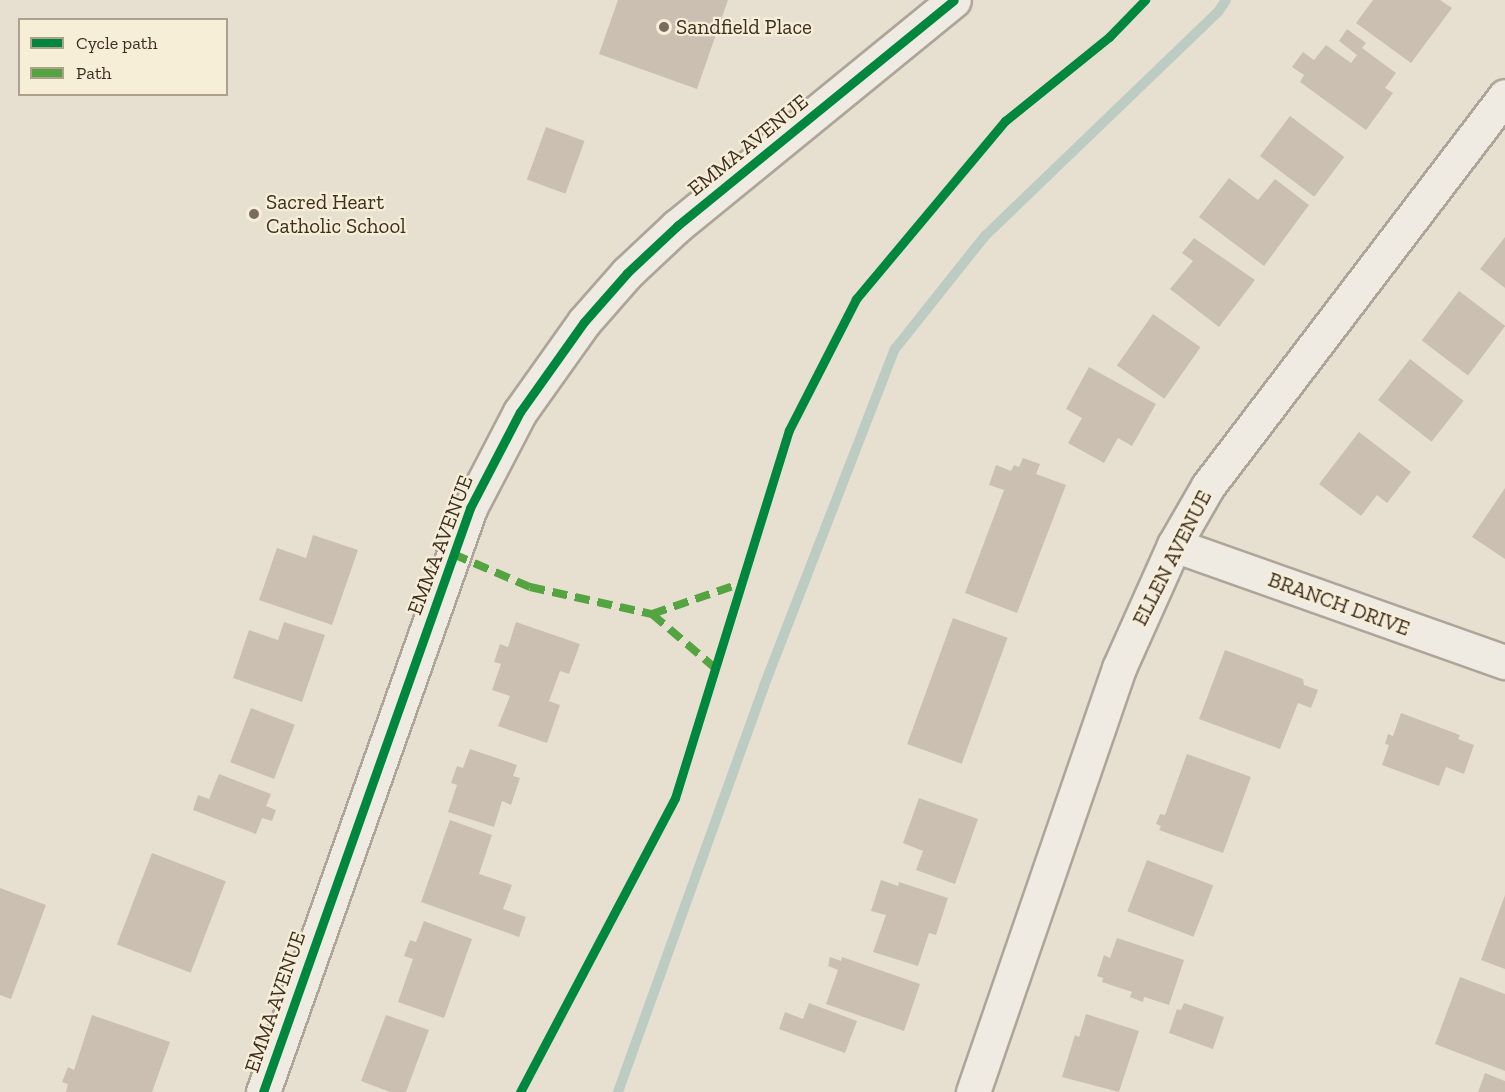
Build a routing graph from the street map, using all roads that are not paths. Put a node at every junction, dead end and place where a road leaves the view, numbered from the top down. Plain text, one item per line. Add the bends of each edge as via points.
1 (954, 0) edge
2 (1505, 96) edge
3 (1174, 545) junction
4 (1505, 662) edge
5 (263, 1092) edge
6 (973, 1092) edge

1 - 5 street, EMMA AVENUE via 652,249 584,322 520,412 470,508
2 - 3 street, ELLEN AVENUE via 1208,486
3 - 4 street, BRANCH DRIVE
3 - 6 street, ELLEN AVENUE via 1119,668

